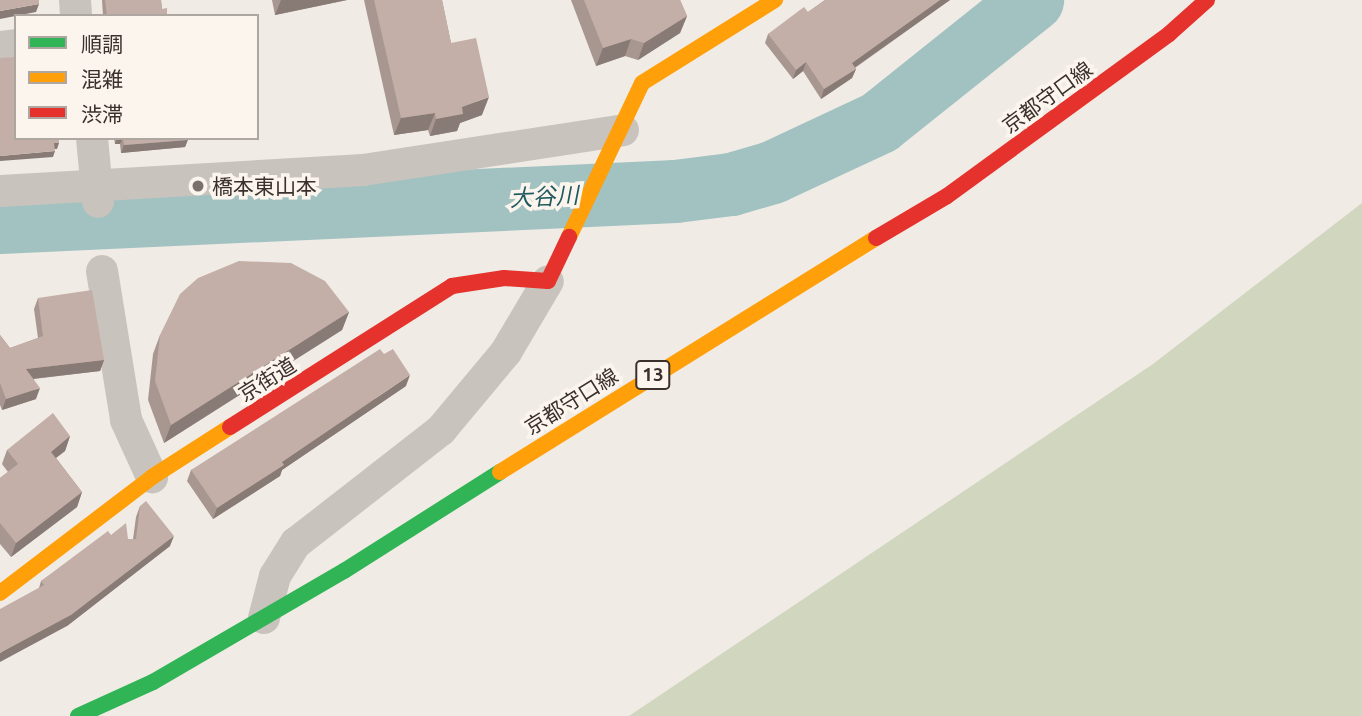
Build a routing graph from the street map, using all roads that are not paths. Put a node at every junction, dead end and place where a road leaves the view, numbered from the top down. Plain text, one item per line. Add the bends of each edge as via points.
1 (775, 0) edge
2 (1207, 0) edge
3 (623, 130) junction
4 (92, 140) edge
5 (0, 191) edge
6 (98, 192) junction
7 (102, 271) dead end
8 (548, 281) junction
9 (152, 477) junction
10 (0, 593) edge
11 (264, 618) junction
12 (78, 716) edge

1 - 3 main road via 642,83
2 - 11 main road, 京都守口線 / 13 via 1169,34 947,196
3 - 6 street via 363,170
3 - 8 main road
4 - 6 street
5 - 6 street
7 - 9 street via 126,420
8 - 9 main road, 京街道 via 504,278 452,286
8 - 11 street via 506,352 442,430 296,542 275,576
9 - 10 main road, 京街道
11 - 12 main road, 京都守口線 / 13 via 153,682

